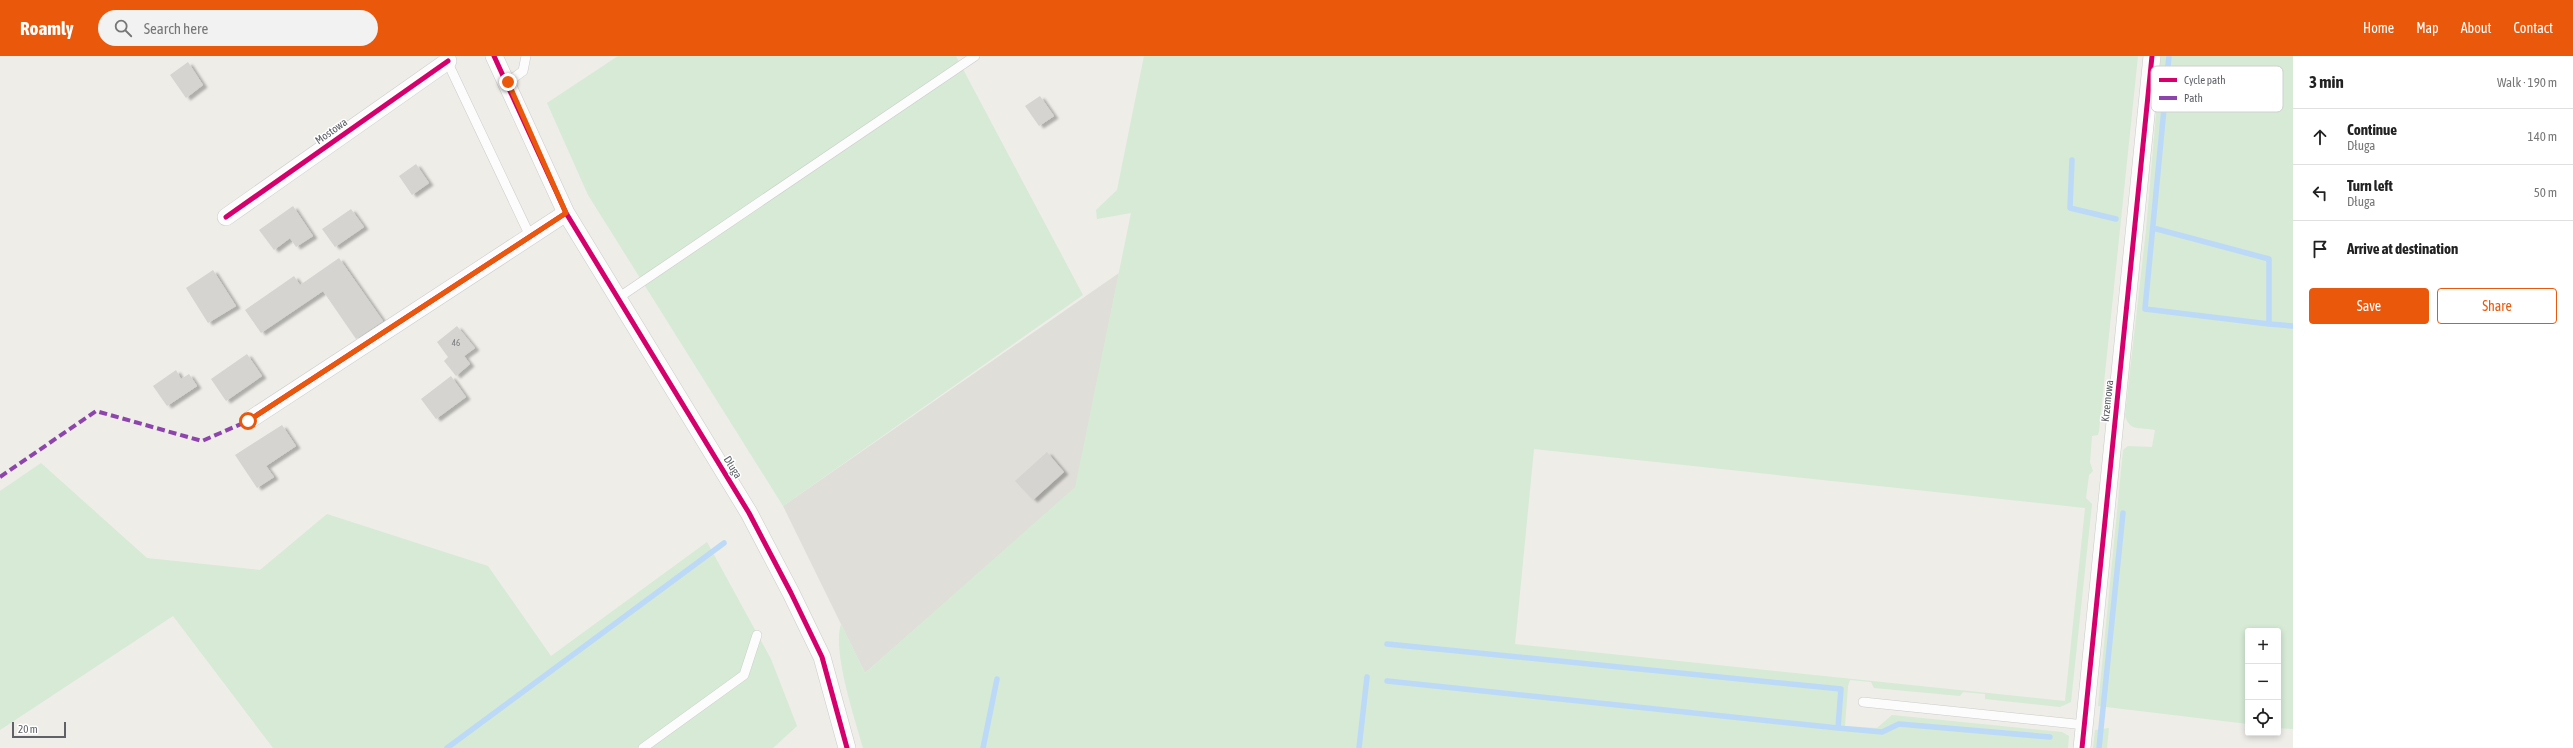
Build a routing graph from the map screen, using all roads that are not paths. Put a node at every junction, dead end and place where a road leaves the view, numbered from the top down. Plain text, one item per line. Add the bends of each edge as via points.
1 (494, 56) edge
2 (526, 56) edge
3 (975, 56) edge
4 (2152, 56) edge
5 (446, 59) edge
6 (508, 82) junction
7 (566, 213) junction
8 (226, 217) dead end
9 (530, 236) junction
10 (618, 298) junction
11 (248, 421) dead end
12 (757, 635) dead end
13 (1863, 702) dead end
14 (2085, 725) junction
15 (643, 748) edge
16 (847, 748) edge
17 (2082, 748) edge

1 - 6 street, Długa
2 - 6 lane via 523,71
3 - 10 lane
4 - 14 street, Krzemowa
5 - 8 street, Mostowa
5 - 9 lane
6 - 7 street, Długa
7 - 9 street
7 - 10 street, Długa
9 - 11 street
10 - 16 street, Długa via 749,513 791,593 822,657
12 - 15 lane via 744,675
13 - 14 lane
14 - 17 street, Krzemowa

